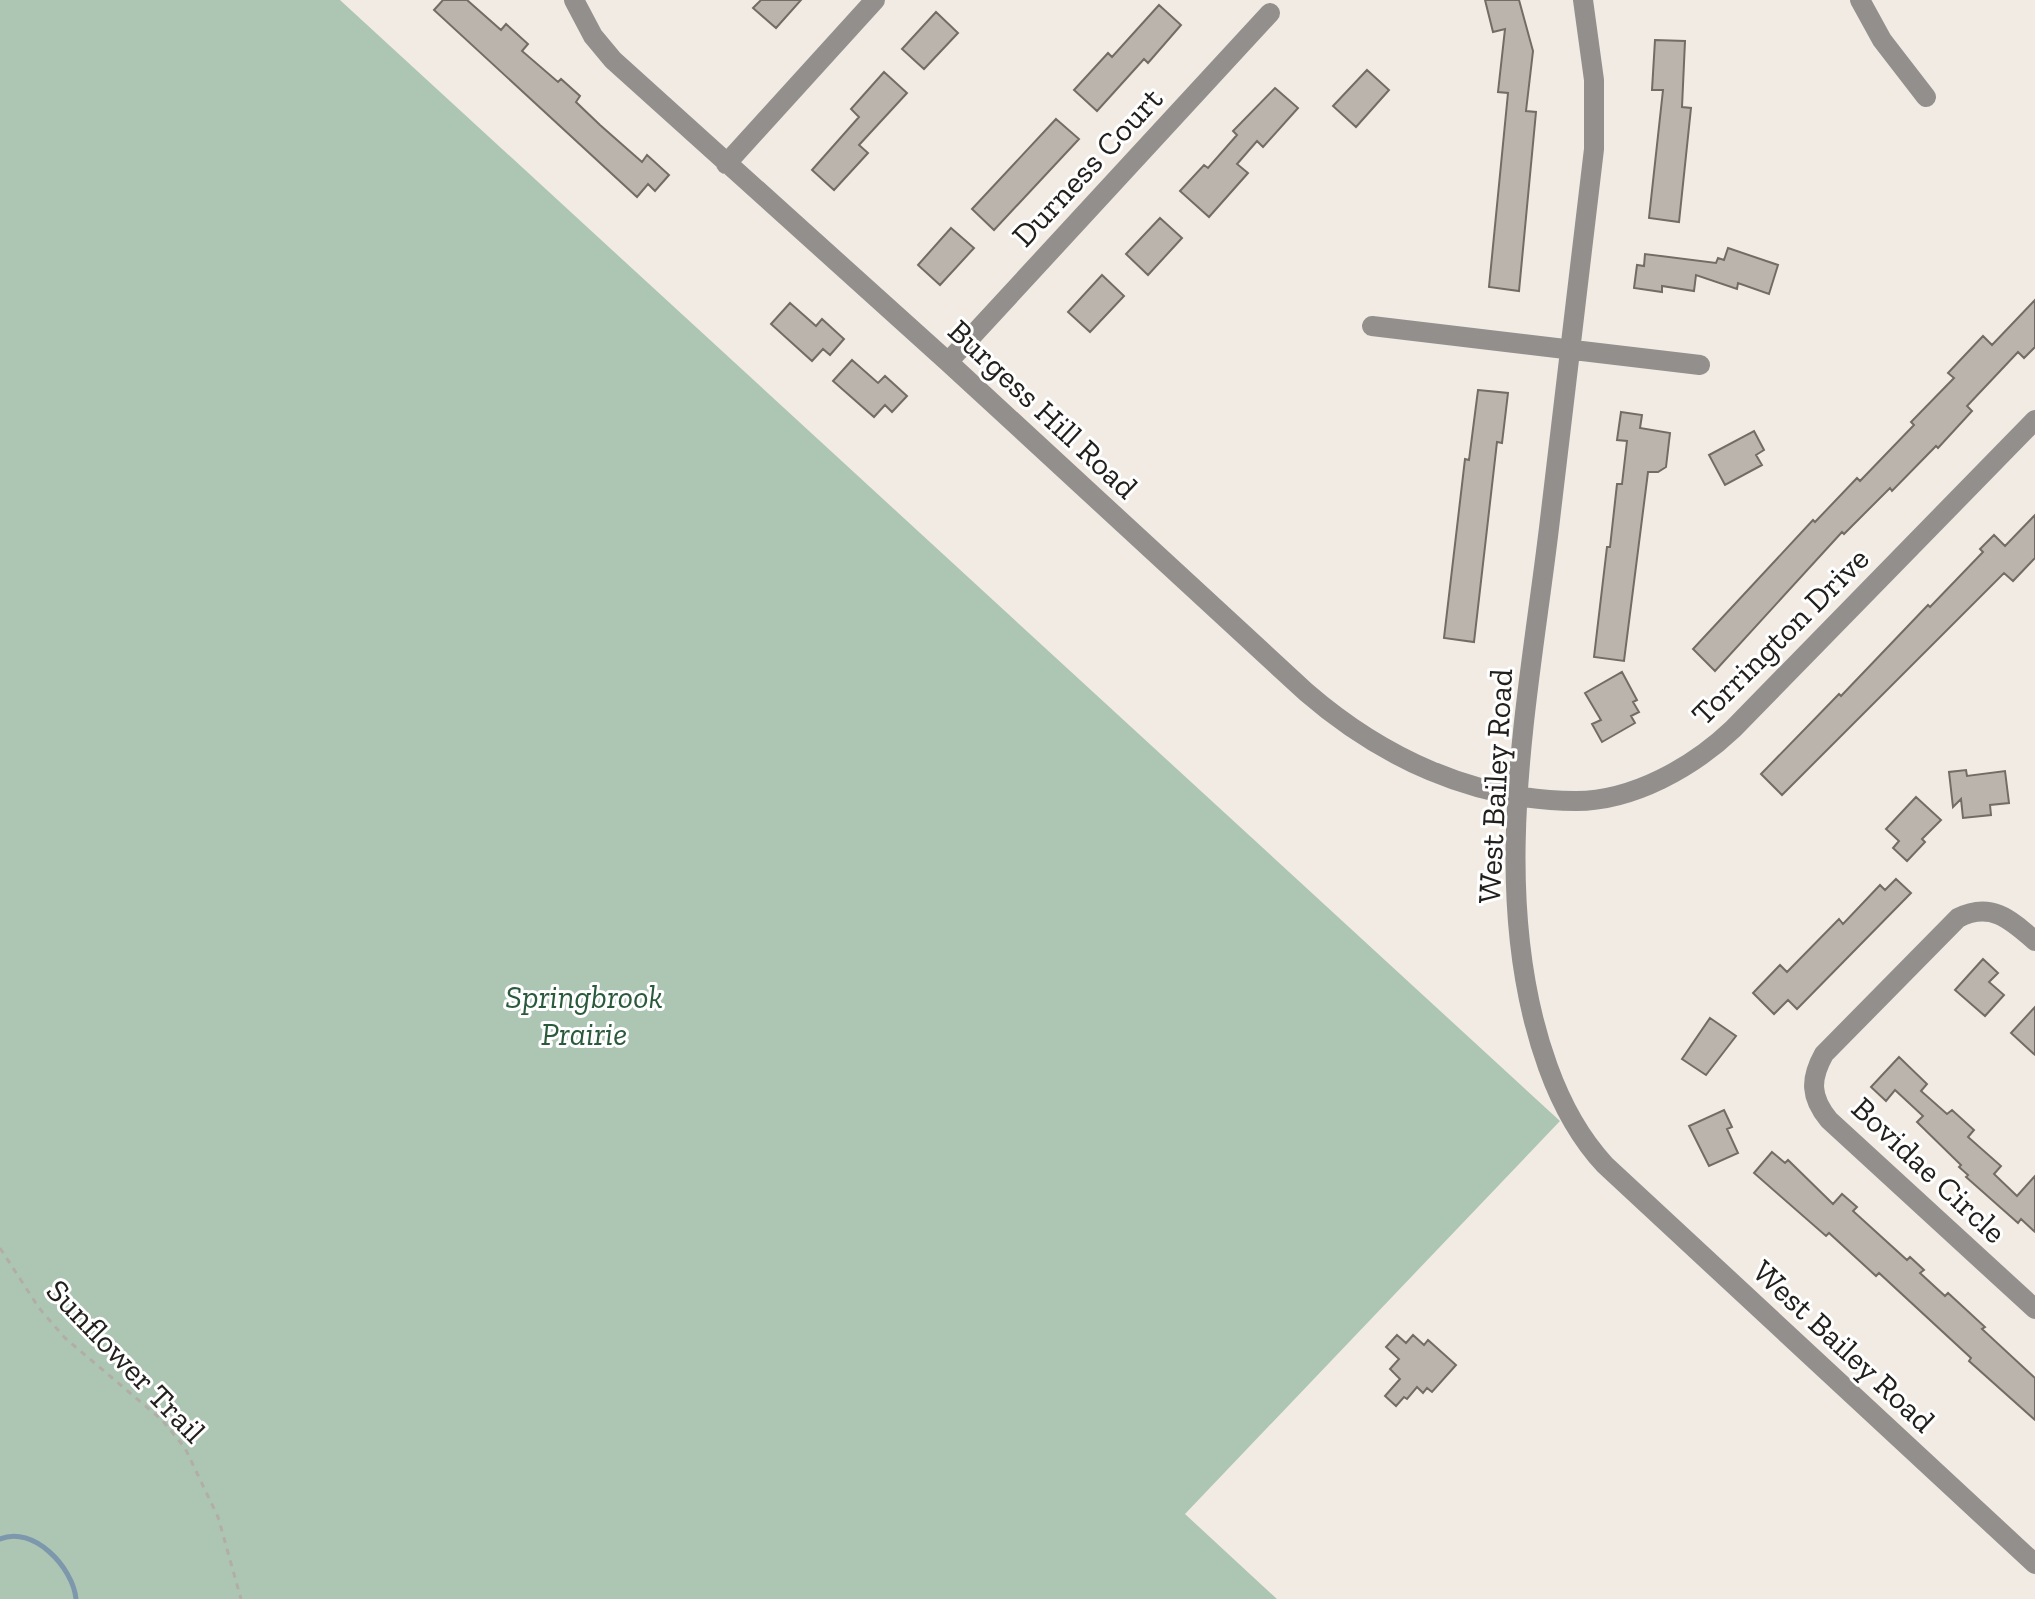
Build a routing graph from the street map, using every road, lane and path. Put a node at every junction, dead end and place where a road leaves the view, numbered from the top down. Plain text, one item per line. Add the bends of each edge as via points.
1 (574, 0) edge
2 (875, 0) edge
3 (1583, 0) edge
4 (1860, 0) edge
5 (1270, 13) dead end
6 (1926, 97) dead end
7 (726, 164) junction
8 (1372, 326) dead end
9 (1570, 350) junction
10 (948, 362) junction
11 (1700, 365) dead end
12 (2035, 420) edge
13 (1519, 795) junction
14 (2035, 941) edge
15 (0, 1248) edge
16 (2035, 1309) edge
17 (2035, 1564) edge
18 (241, 1599) edge

1 - 7 street, Burgess Hill Road via 613,60
2 - 7 street
3 - 9 street, West Bailey Road via 1594,80 1594,149
4 - 6 street via 1882,40
5 - 10 street, Durness Court
7 - 10 street, Burgess Hill Road
8 - 9 street
9 - 11 street
9 - 13 street, West Bailey Road
10 - 13 street, Burgess Hill Road via 1337,719 1430,771
12 - 13 street, Torrington Drive via 1733,729 1695,760 1661,779 1597,799
13 - 17 street, West Bailey Road via 1515,902 1527,993 1551,1076 1588,1148
14 - 16 street, Bovidae Circle via 1999,913 1973,911 1958,918 1824,1054 1812,1084 1816,1102 1829,1120
15 - 18 path, Sunflower Trail via 65,1338 162,1420 185,1448 218,1517

